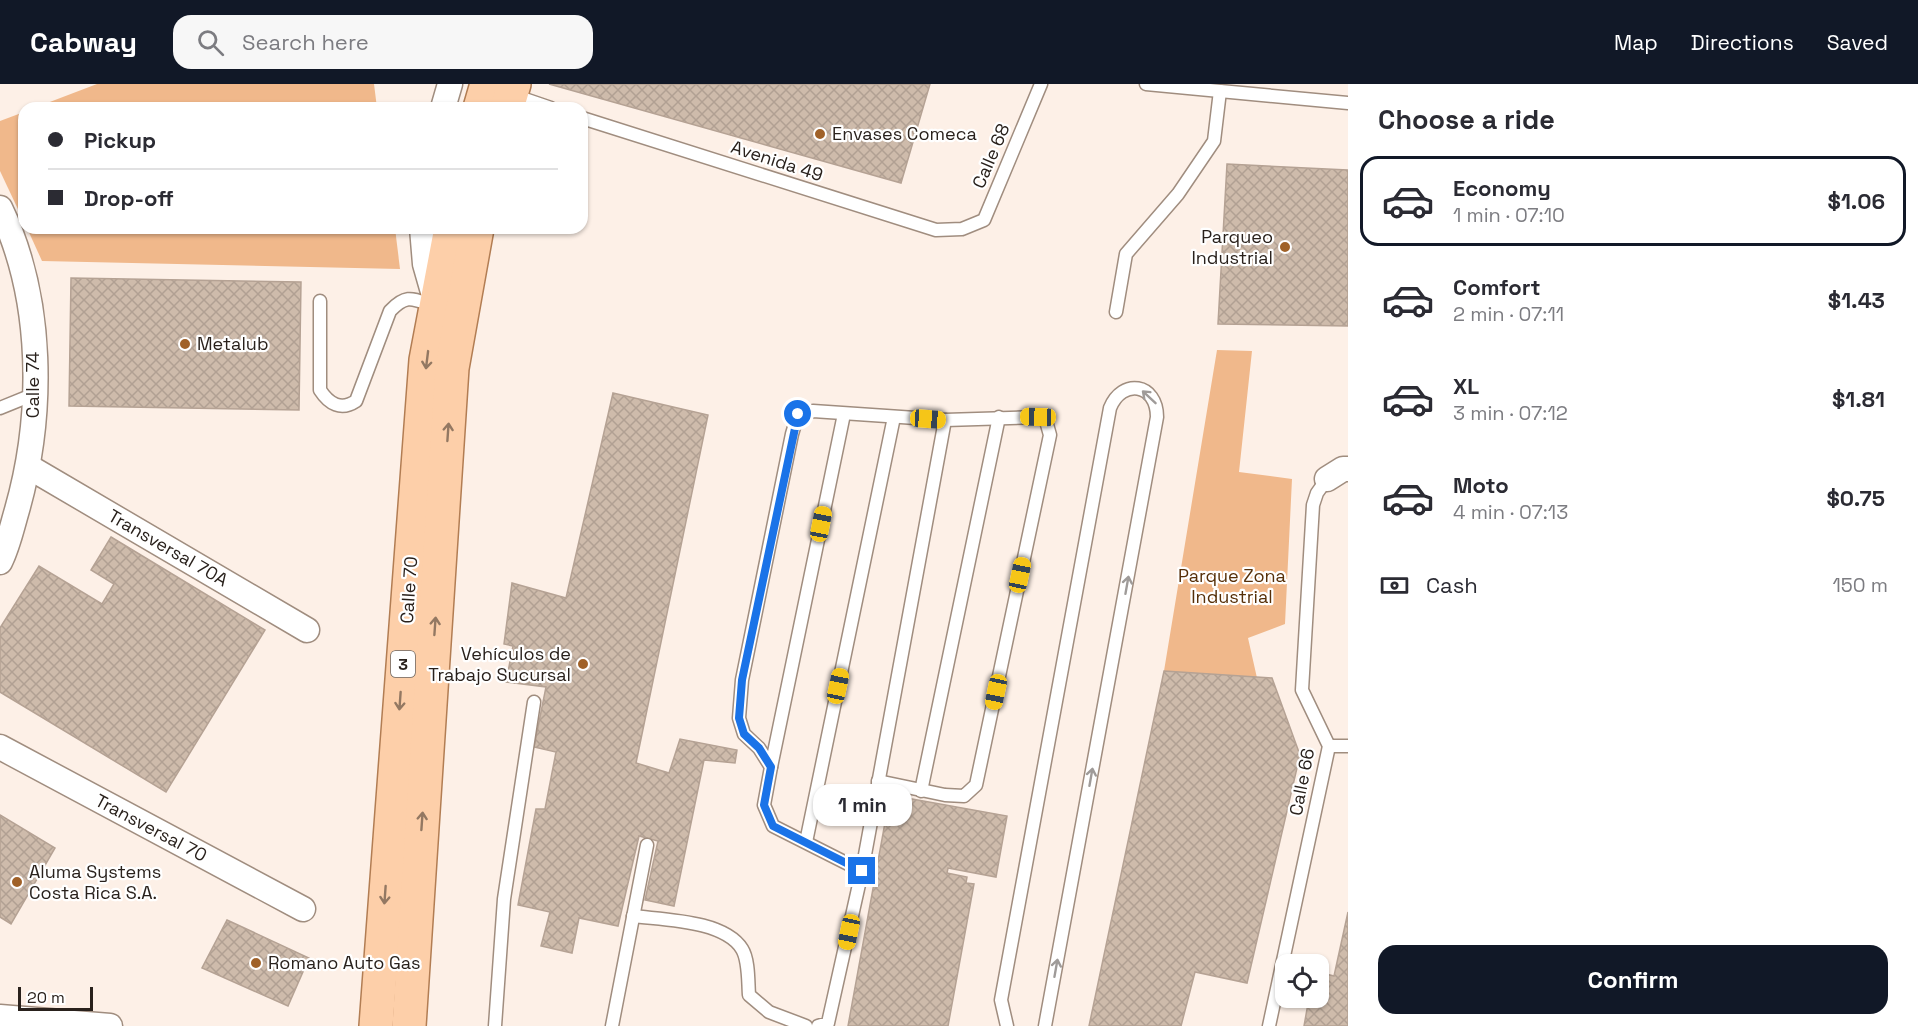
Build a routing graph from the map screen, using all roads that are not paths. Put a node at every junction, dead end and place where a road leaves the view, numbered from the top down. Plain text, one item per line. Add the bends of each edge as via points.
1 (438, 84) edge
2 (450, 84) edge
3 (1041, 84) edge
4 (1146, 84) edge
5 (1220, 91) junction
6 (505, 93) edge
7 (436, 102) edge
8 (445, 102) edge
9 (490, 102) edge
10 (533, 102) edge
11 (1348, 103) edge
12 (588, 120) edge
13 (0, 208) edge
14 (962, 229) joint
15 (422, 234) edge
16 (450, 234) edge
17 (474, 234) edge
18 (320, 301) dead end
19 (444, 306) junction
20 (1116, 312) dead end
21 (37, 393) junction
22 (0, 408) edge
23 (844, 414) junction
24 (894, 417) junction
25 (999, 417) junction
26 (945, 420) junction
27 (29, 467) junction
28 (1348, 469) edge
29 (1326, 479) joint
30 (0, 562) edge
31 (307, 630) dead end
32 (534, 702) dead end
33 (1329, 746) junction
34 (1348, 746) edge
35 (0, 747) edge
36 (771, 767) junction
37 (878, 781) junction
38 (921, 791) junction
39 (806, 842) junction
40 (647, 845) dead end
41 (862, 871) junction
42 (303, 909) dead end
43 (633, 916) junction
44 (0, 1017) edge
45 (110, 1026) edge
46 (375, 1026) edge
47 (409, 1026) edge
48 (495, 1026) edge
49 (612, 1026) edge
50 (806, 1026) edge
51 (818, 1026) edge
52 (1007, 1026) edge
53 (1045, 1026) edge
54 (1269, 1026) edge

1 - 7 street
2 - 8 street
3 - 14 lane, Calle 68 via 984,220
4 - 5 lane
5 - 11 lane
5 - 20 lane via 1214,141 1178,194 1126,254
6 - 9 main road
6 - 10 lane
12 - 14 lane, Avenida 49 via 936,230
13 - 21 street, Calle 74 via 21,267 33,329
15 - 19 street via 425,264
16 - 19 main road, Calle 70 / 3
17 - 19 main road, Calle 70 / 3
18 - 19 lane via 320,390 334,405 356,401 390,310 411,298
19 -> 46 main road, Calle 70 / 3 via 426,360
47 -> 19 main road, Calle 70 / 3 via 452,368
21 - 22 lane
21 - 27 street, Calle 74
23 - 24 lane
23 - 36 lane
23 - 36 lane via 798,414 742,680 739,718 744,734
24 - 26 lane
24 - 39 lane
25 - 26 lane
25 - 38 lane
25 - 38 lane via 1038,417 1046,421 1050,435 976,785 964,796
26 - 37 lane
27 - 30 street, Calle 74
27 - 31 street, Transversal 70A
28 - 29 street
29 - 33 lane, Calle 66 via 1313,505 1302,690
32 - 48 lane via 504,899
33 - 34 lane
33 - 54 lane, Calle 66
35 - 42 street, Transversal 70
36 - 39 lane via 764,805 773,826
37 - 38 lane
37 - 41 lane
39 - 41 lane
40 - 43 lane
41 - 51 lane via 828,1023
43 - 49 lane
43 - 50 lane via 698,924 727,936 742,950 749,995 769,1012
44 - 45 street
53 -> 52 lane via 1158,417 1158,405 1140,389 1125,389 1114,398 1110,408 1001,1000

